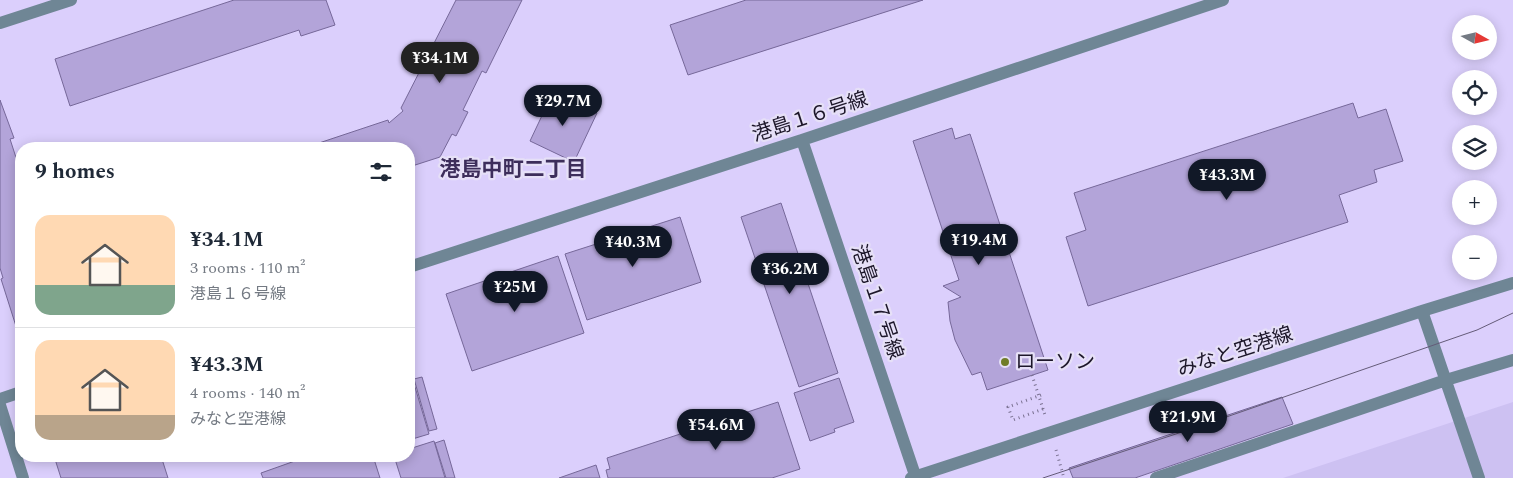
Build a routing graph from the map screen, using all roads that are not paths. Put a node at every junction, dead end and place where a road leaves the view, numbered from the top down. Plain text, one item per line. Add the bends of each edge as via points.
1 (71, 0) edge
2 (1223, 0) edge
3 (0, 23) edge
4 (802, 140) junction
5 (415, 265) edge
6 (1513, 283) edge
7 (1422, 311) junction
8 (1513, 360) edge
9 (1446, 380) junction
10 (15, 394) edge
11 (0, 399) edge
12 (0, 405) edge
13 (15, 453) edge
14 (18, 462) edge
15 (23, 478) edge
16 (914, 478) edge
17 (1156, 478) edge
18 (1479, 478) edge

1 - 3 street
2 - 4 street, 港島１６号線
4 - 5 street, 港島１６号線
4 - 16 street, 港島１７号線
6 - 7 street, みなと空港線
7 - 9 street
7 - 16 street, みなと空港線
8 - 9 street
9 - 17 street
9 - 18 street
10 - 11 street
12 - 13 street
14 - 15 street

